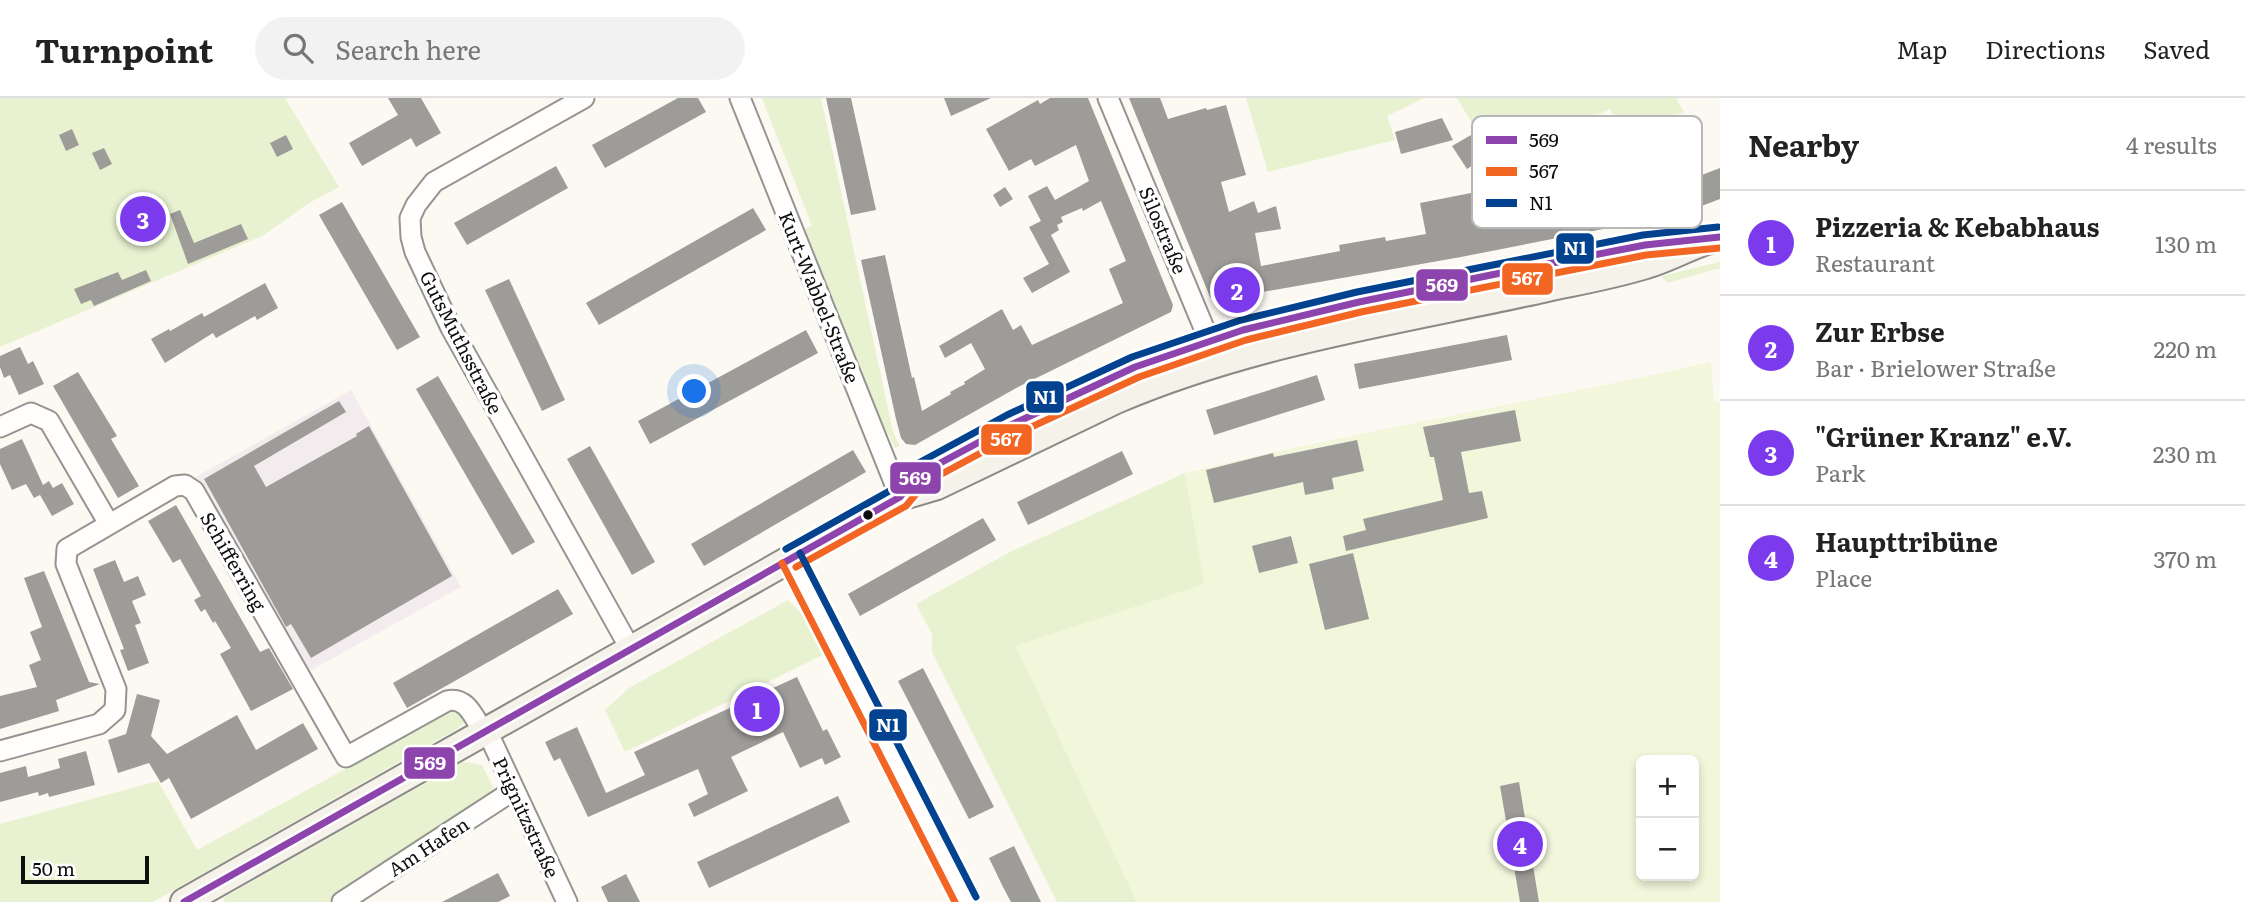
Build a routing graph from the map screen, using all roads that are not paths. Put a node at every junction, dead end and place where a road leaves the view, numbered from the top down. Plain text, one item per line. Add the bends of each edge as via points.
1 (584, 98) edge
2 (740, 98) edge
3 (1108, 98) edge
4 (1712, 239) edge
5 (1214, 352) junction
6 (0, 428) edge
7 (900, 497) junction
8 (109, 524) junction
9 (791, 558) junction
10 (631, 650) junction
11 (485, 732) junction
12 (0, 751) edge
13 (514, 790) junction
14 (184, 902) edge
15 (342, 902) edge
16 (567, 902) edge
17 (967, 902) edge

1 - 10 street, GutsMuthsstraße via 434,182 410,218 411,237 455,335
2 - 7 street, Kurt-Wabbel-Straße
3 - 5 street, Silostraße
4 - 5 main road via 1645,245 1372,300 1243,330
5 - 7 main road via 1135,367 918,475
6 - 8 street via 31,413 49,421
7 - 9 main road
8 - 11 street, Schifferring via 175,486 186,485 194,491 346,757 456,699 463,701
8 - 12 street, Schifferring via 68,549 66,564 116,689 115,710 99,724
9 - 10 main road
9 - 17 street
10 - 11 main road
11 - 13 street, Prignitzstraße
11 - 14 main road
13 - 15 street, Am Hafen
13 - 16 street, Prignitzstraße

